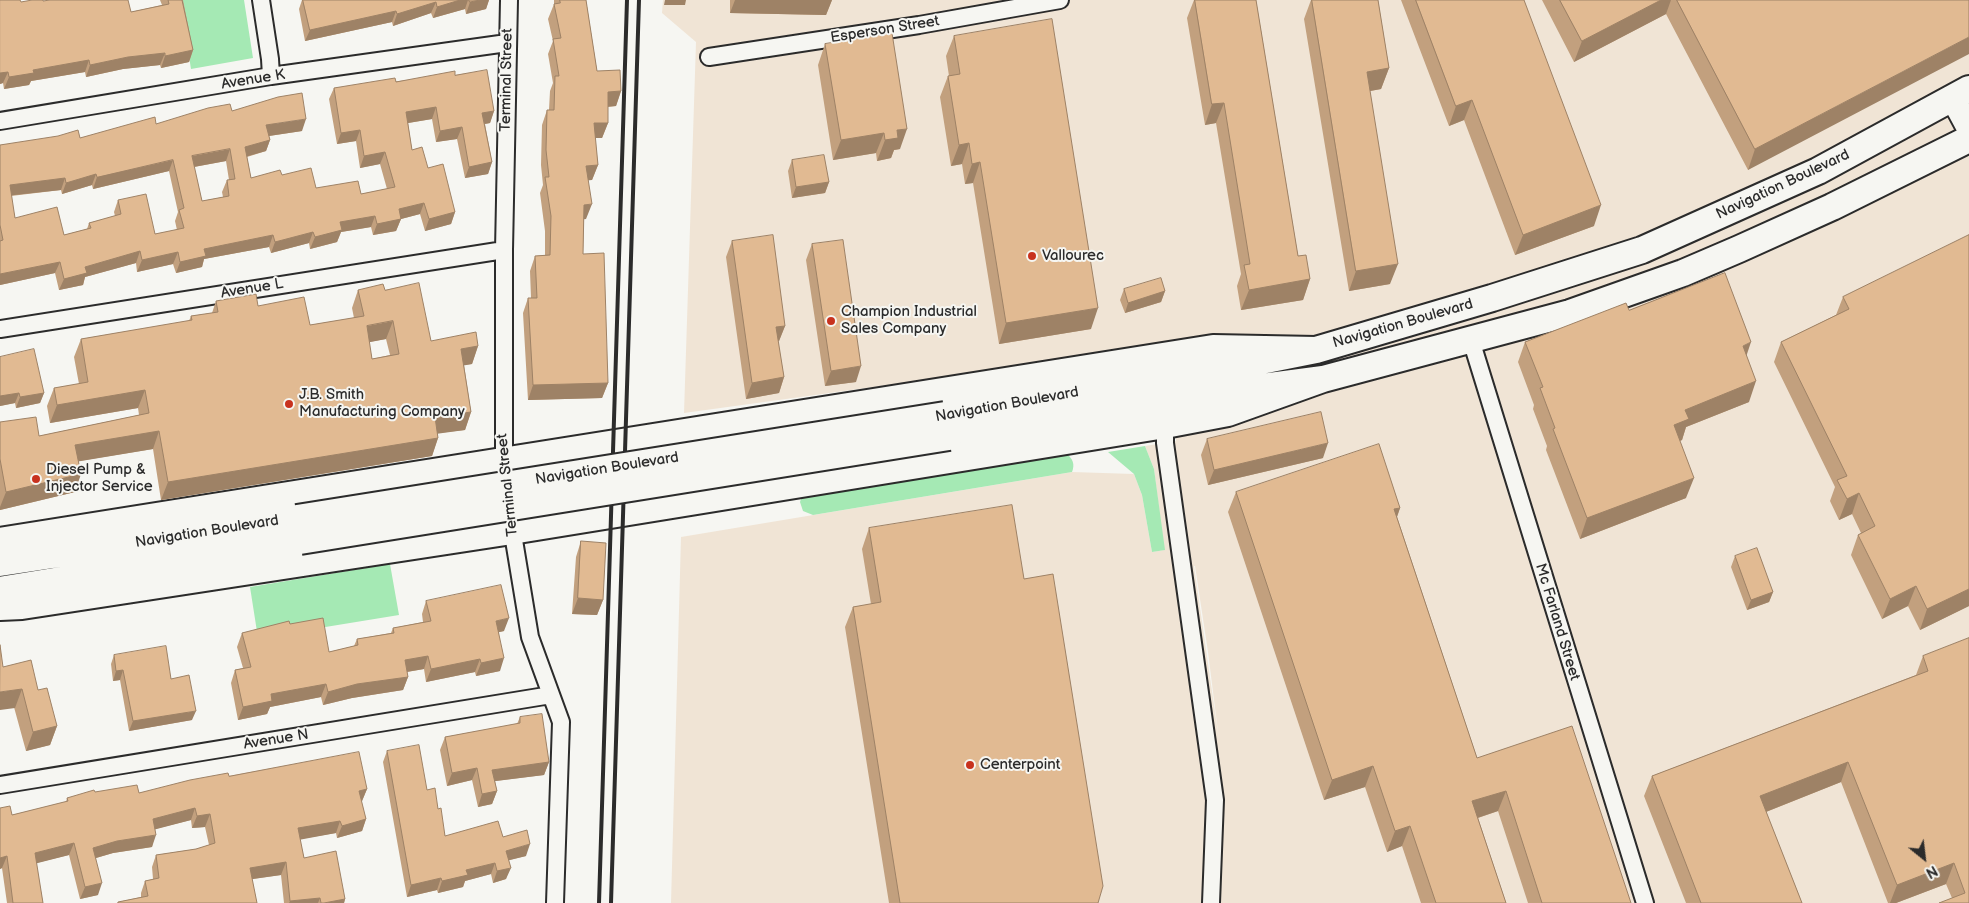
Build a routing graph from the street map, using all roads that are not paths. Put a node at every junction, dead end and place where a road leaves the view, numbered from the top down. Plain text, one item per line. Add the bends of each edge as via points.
1 (261, 0) edge
2 (509, 0) edge
3 (1060, 0) edge
4 (507, 43) junction
5 (708, 57) dead end
6 (271, 76) junction
7 (1961, 94) edge
8 (0, 121) edge
9 (1969, 126) edge
10 (1969, 139) edge
11 (504, 250) junction
12 (1451, 310) junction
13 (0, 329) edge
14 (1471, 340) junction
15 (1316, 350) junction
16 (1324, 379) junction
17 (1165, 425) junction
18 (947, 426) junction
19 (503, 460) junction
20 (298, 530) junction
21 (512, 531) junction
22 (0, 541) edge
23 (0, 563) edge
24 (0, 590) edge
25 (0, 607) edge
26 (551, 695) junction
27 (0, 785) edge
28 (555, 903) edge
29 (1211, 903) edge
30 (1645, 903) edge

1 - 6 street
2 - 4 street, Terminal Street
3 - 5 street, Esperson Street
4 - 6 street, Avenue K
4 - 11 street, Terminal Street
6 - 8 street, Avenue K
7 - 9 main road
7 - 12 main road, Navigation Boulevard via 1818,171 1642,250
10 - 14 main road, Navigation Boulevard via 1832,207 1684,273 1570,313
11 - 13 street, Avenue L
11 - 19 street, Terminal Street
12 - 14 main road
12 - 15 main road, Navigation Boulevard
14 - 16 main road, Navigation Boulevard
14 - 30 street, Mc Farland Street
15 - 18 main road, Navigation Boulevard
15 - 19 main road via 1213,348
16 - 17 main road via 1228,413
16 - 18 main road, Navigation Boulevard
17 - 21 main road
17 - 29 street via 1215,800
18 - 20 main road, Navigation Boulevard, bridge
19 - 21 street, Terminal Street
19 - 22 main road
20 - 23 main road, Navigation Boulevard
20 - 24 main road, Navigation Boulevard
21 - 25 main road
21 - 26 street, Terminal Street via 530,637
26 - 27 street, Avenue N
26 - 28 street, Terminal Street via 561,722

